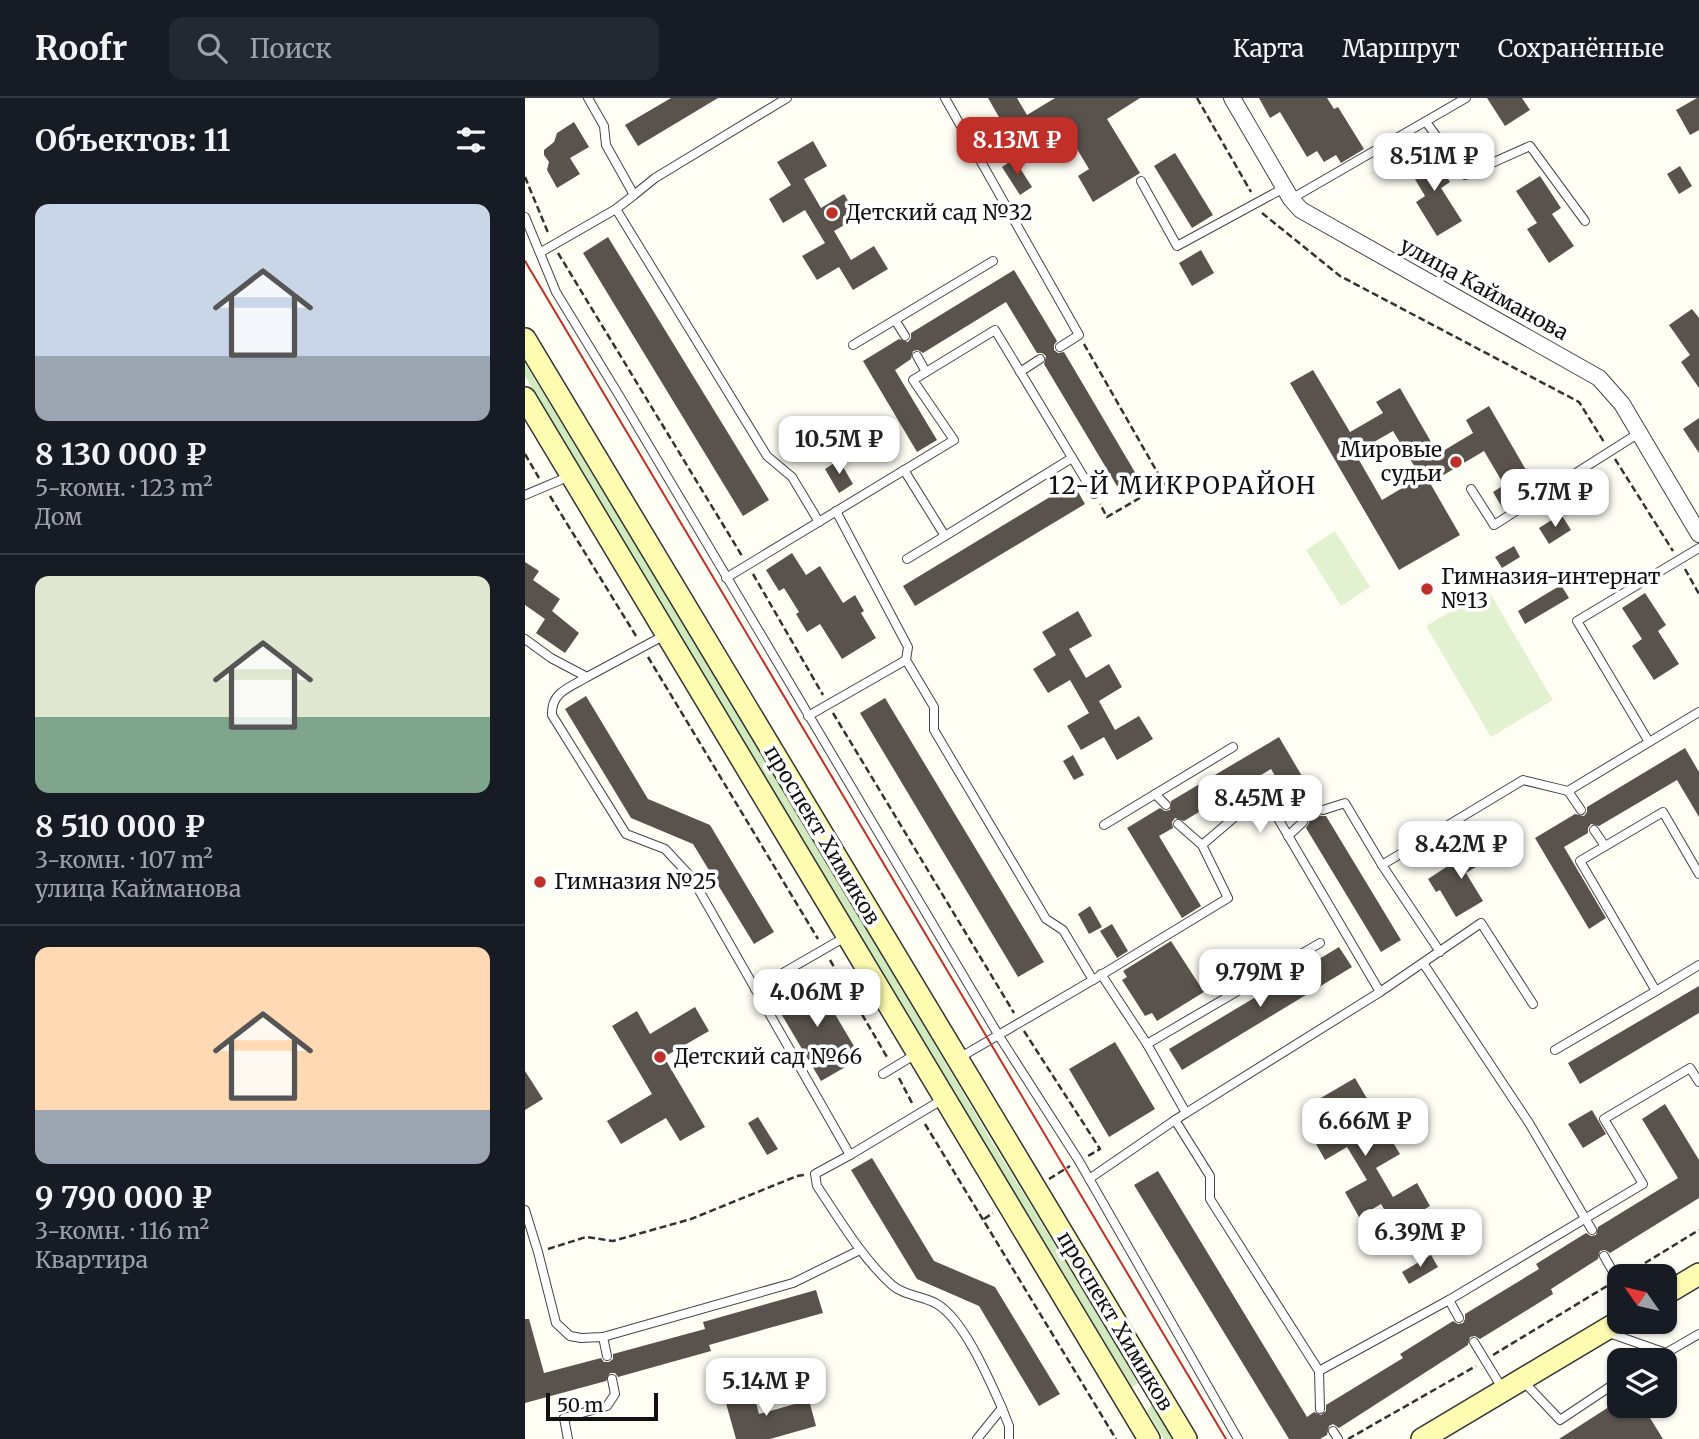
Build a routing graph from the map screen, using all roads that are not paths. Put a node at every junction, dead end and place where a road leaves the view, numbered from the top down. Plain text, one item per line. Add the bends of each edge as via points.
1 (588, 98) edge
2 (787, 98) edge
3 (945, 98) edge
4 (1232, 98) edge
5 (1466, 98) edge
6 (1426, 122) junction
7 (1141, 181) dead end
8 (1288, 193) junction
9 (634, 195) junction
10 (615, 209) junction
11 (525, 217) edge
12 (1585, 221) dead end
13 (541, 252) junction
14 (993, 261) dead end
15 (895, 320) junction
16 (905, 336) dead end
17 (525, 339) edge
18 (853, 345) dead end
19 (1060, 346) dead end
20 (917, 356) dead end
21 (1040, 359) dead end
22 (926, 372) junction
23 (1020, 372) junction
24 (525, 398) edge
25 (1639, 433) junction
26 (1073, 458) junction
27 (904, 470) junction
28 (572, 475) junction
29 (1471, 489) dead end
30 (1094, 494) road end
31 (525, 495) edge
32 (836, 511) junction
33 (819, 522) junction
34 (1698, 530) edge
35 (945, 536) junction
36 (1699, 548) edge
37 (907, 559) dead end
38 (726, 578) junction
39 (667, 634) junction
40 (525, 639) edge
41 (906, 660) junction
42 (587, 677) junction
43 (1699, 712) edge
44 (808, 716) junction
45 (1649, 742) junction
46 (1233, 747) dead end
47 (1568, 791) junction
48 (1155, 794) junction
49 (1166, 805) dead end
50 (1323, 810) dead end
51 (1581, 810) dead end
52 (1303, 822) dead end
53 (1178, 824) dead end
54 (1104, 825) dead end
55 (1594, 830) dead end
56 (1288, 836) junction
57 (1202, 845) junction
58 (1605, 846) junction
59 (1699, 850) edge
60 (1688, 856) junction
61 (1381, 865) junction
62 (1699, 874) edge
63 (848, 935) junction
64 (1320, 943) dead end
65 (1440, 952) junction
66 (1423, 963) junction
67 (1699, 965) edge
68 (1101, 974) junction
69 (1093, 980) junction
70 (755, 989) junction
71 (1656, 991) junction
72 (1380, 992) junction
73 (1533, 1004) dead end
74 (999, 1036) junction
75 (1147, 1044) junction
76 (1555, 1050) dead end
77 (919, 1053) junction
78 (957, 1060) junction
79 (883, 1074) dead end
80 (1699, 1082) edge
81 (945, 1098) junction
82 (1186, 1113) junction
83 (1175, 1120) junction
84 (850, 1155) junction
85 (1089, 1179) junction
86 (525, 1210) edge
87 (1585, 1219) junction
88 (1592, 1230) dead end
89 (860, 1250) junction
90 (1604, 1256) dead end
91 (1609, 1264) edge
92 (1699, 1274) edge
93 (1677, 1287) edge
94 (1449, 1300) junction
95 (1459, 1318) dead end
96 (1607, 1329) edge
97 (1628, 1334) edge
98 (1699, 1334) edge
99 (603, 1337) junction
100 (1474, 1342) dead end
101 (607, 1356) dead end
102 (1319, 1371) junction
103 (612, 1379) dead end
104 (1513, 1385) junction
105 (1607, 1389) edge
106 (1002, 1408) junction
107 (1319, 1409) dead end
108 (1172, 1415) junction
109 (1145, 1433) edge
110 (1428, 1438) edge
111 (568, 1439) edge
112 (977, 1439) edge
113 (1009, 1439) edge
114 (1186, 1439) edge
115 (1238, 1439) edge

1 - 9 lane via 604,126 605,145
2 - 9 lane
3 - 19 lane via 1079,335
4 - 8 street, улица Кайманова
5 - 6 lane
6 - 8 lane
6 - 12 lane via 1465,175 1530,146
7 - 8 lane via 1177,246 1257,203
8 - 25 street, улица Кайманова via 1301,210 1599,378
9 - 10 lane
10 - 13 lane
10 - 33 lane via 767,456 792,477
11 - 13 lane
13 - 38 lane via 556,292
14 - 15 lane
15 - 16 lane
15 - 18 lane
17 - 78 main road, проспект Химиков
20 - 22 lane
21 - 23 lane
22 - 23 lane via 995,330
22 - 27 lane via 913,380 954,440
23 - 26 lane
24 - 28 main road, проспект Химиков
25 - 29 lane via 1494,525
25 - 34 street, улица Кайманова
26 - 30 lane
26 - 35 lane
27 - 32 lane
27 - 35 lane
28 - 31 lane
28 - 39 main road, проспект Химиков
32 - 33 lane
32 - 41 lane via 908,647
33 - 38 lane
35 - 37 lane
36 - 45 lane via 1577,621
38 - 44 lane
39 - 42 lane
39 - 63 main road, проспект Химиков
40 - 42 lane
41 - 44 lane
41 - 69 lane via 934,707 934,730 1046,919 1063,930
42 - 70 lane via 555,697 552,715 626,834 665,849 692,878
43 - 45 lane
44 - 74 lane
45 - 47 lane
46 - 48 lane
47 - 51 lane
47 - 61 lane via 1523,780
48 - 49 lane
48 - 54 lane
50 - 61 lane via 1345,803
52 - 56 lane
53 - 57 lane
55 - 58 lane
56 - 57 lane via 1263,793
56 - 72 lane
57 - 68 lane via 1228,898
58 - 60 lane via 1663,812
58 - 71 lane via 1580,860
59 - 60 lane
60 - 62 lane
61 - 65 lane
63 - 70 lane
63 - 77 main road, проспект Химиков
64 - 75 lane
65 - 66 lane
65 - 73 lane via 1481,923
66 - 72 lane
66 - 87 lane via 1529,1123
67 - 71 lane
68 - 69 lane
68 - 75 lane
69 - 74 lane
70 - 84 lane
71 - 76 lane
72 - 82 lane
74 - 78 lane
74 - 85 lane
75 - 82 lane
77 - 79 lane
77 - 81 main road, проспект Химиков
78 - 108 main road, проспект Химиков
80 - 87 lane via 1690,1068 1604,1119 1643,1184
81 - 84 lane
81 - 109 main road, проспект Химиков
82 - 83 lane
83 - 85 lane
83 - 102 lane via 1210,1176 1210,1199
84 - 89 lane via 815,1174 817,1186
85 - 115 lane
86 - 99 lane via 556,1322 570,1336
87 - 88 lane
87 - 94 lane
89 - 99 lane via 793,1283
89 - 106 lane via 894,1287 938,1304 956,1321 980,1357
90 - 91 lane
92 - 93 main road
94 - 95 lane
94 - 102 lane
96 - 104 main road
97 - 98 lane via 1666,1353
99 - 101 lane
100 - 104 lane
102 - 107 lane
103 - 111 lane via 615,1394 607,1406 563,1418
104 - 105 lane via 1560,1420
104 - 110 main road
106 - 112 lane
106 - 113 lane
108 - 109 main road via 1157,1401 1145,1398 1138,1408
108 - 114 main road, проспект Химиков

